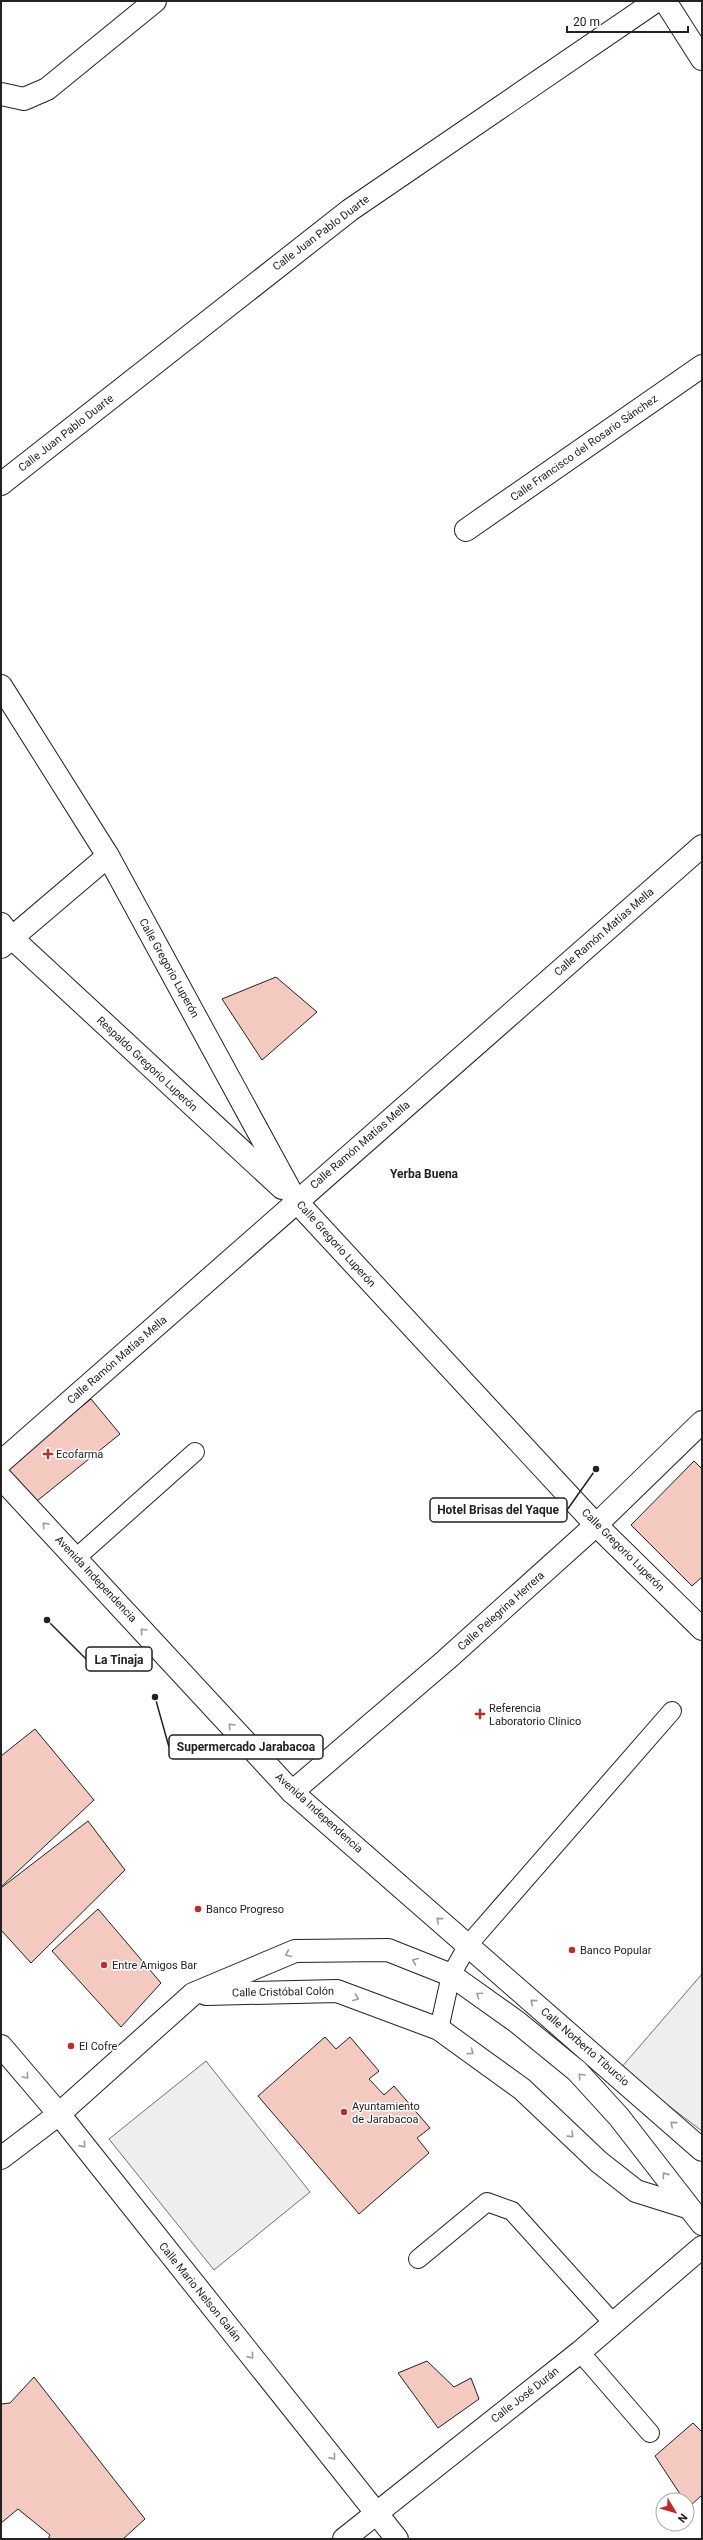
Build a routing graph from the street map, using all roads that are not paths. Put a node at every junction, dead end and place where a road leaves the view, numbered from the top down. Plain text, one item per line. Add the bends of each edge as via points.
1 (155, 1) edge
2 (656, 1) edge
3 (665, 1) edge
4 (702, 59) edge
5 (1, 94) edge
6 (702, 366) edge
7 (1, 484) edge
8 (466, 530) dead end
9 (1, 686) edge
10 (702, 846) edge
11 (108, 856) junction
12 (5, 936) edge
13 (296, 1201) junction
14 (702, 1422) edge
15 (195, 1452) dead end
16 (1, 1462) edge
17 (1, 1478) edge
18 (596, 1525) junction
19 (76, 1558) junction
20 (702, 1629) edge
21 (672, 1711) dead end
22 (292, 1792) junction
23 (468, 1945) junction
24 (451, 1975) junction
25 (193, 1994) junction
26 (439, 2029) junction
27 (1, 2046) edge
28 (59, 2114) junction
29 (702, 2150) edge
30 (1, 2158) edge
31 (687, 2207) junction
32 (702, 2224) edge
33 (702, 2247) edge
34 (418, 2260) dead end
35 (613, 2323) junction
36 (580, 2352) junction
37 (650, 2433) dead end
38 (376, 2512) junction
39 (344, 2539) edge
40 (397, 2539) edge

1 - 5 street via 47,89 24,100
2 - 7 street, Calle Juan Pablo Duarte via 350,210
3 - 4 street
6 - 8 street, Calle Francisco del Rosario Sánchez
9 - 11 street, Calle Gregorio Luperón
10 - 13 street, Calle Ramón Matías Mella
11 - 12 street
11 - 13 street, Calle Gregorio Luperón
12 - 13 street, Respaldo Gregorio Luperón
13 - 16 street, Calle Ramón Matías Mella
13 - 18 street, Calle Gregorio Luperón
14 - 18 street, Calle Pelegrina Herrera
15 - 19 lane
19 -> 17 street, Avenida Independencia
18 - 20 street, Calle Gregorio Luperón
18 - 22 street, Calle Pelegrina Herrera via 446,1660
22 -> 19 street, Avenida Independencia
21 - 23 lane
23 -> 22 street, Avenida Independencia
23 - 24 lane
29 -> 23 street, Calle Norberto Tiburcio
24 -> 25 street, Calle Cristóbal Colón via 388,1950 295,1951
24 - 26 lane
31 -> 24 street, Calle Cristóbal Colón via 653,2158 577,2071 517,2022
25 -> 26 street, Calle Cristóbal Colón via 337,1990
25 - 28 street, Calle Cristóbal Colón
26 -> 31 street, Calle Cristóbal Colón via 522,2089 599,2162 636,2190
27 -> 28 street, Calle Mario Nelson Galán
28 - 30 street, Calle Cristóbal Colón
28 -> 38 street, Calle Mario Nelson Galán
31 - 32 street, Calle Cristóbal Colón
33 - 35 street, Calle José Durán
34 - 35 lane via 488,2202 512,2210
35 - 36 street, Calle José Durán
36 - 37 lane
36 - 38 street, Calle José Durán
38 - 39 street, Calle José Durán
38 - 40 street, Calle Mario Nelson Galán

